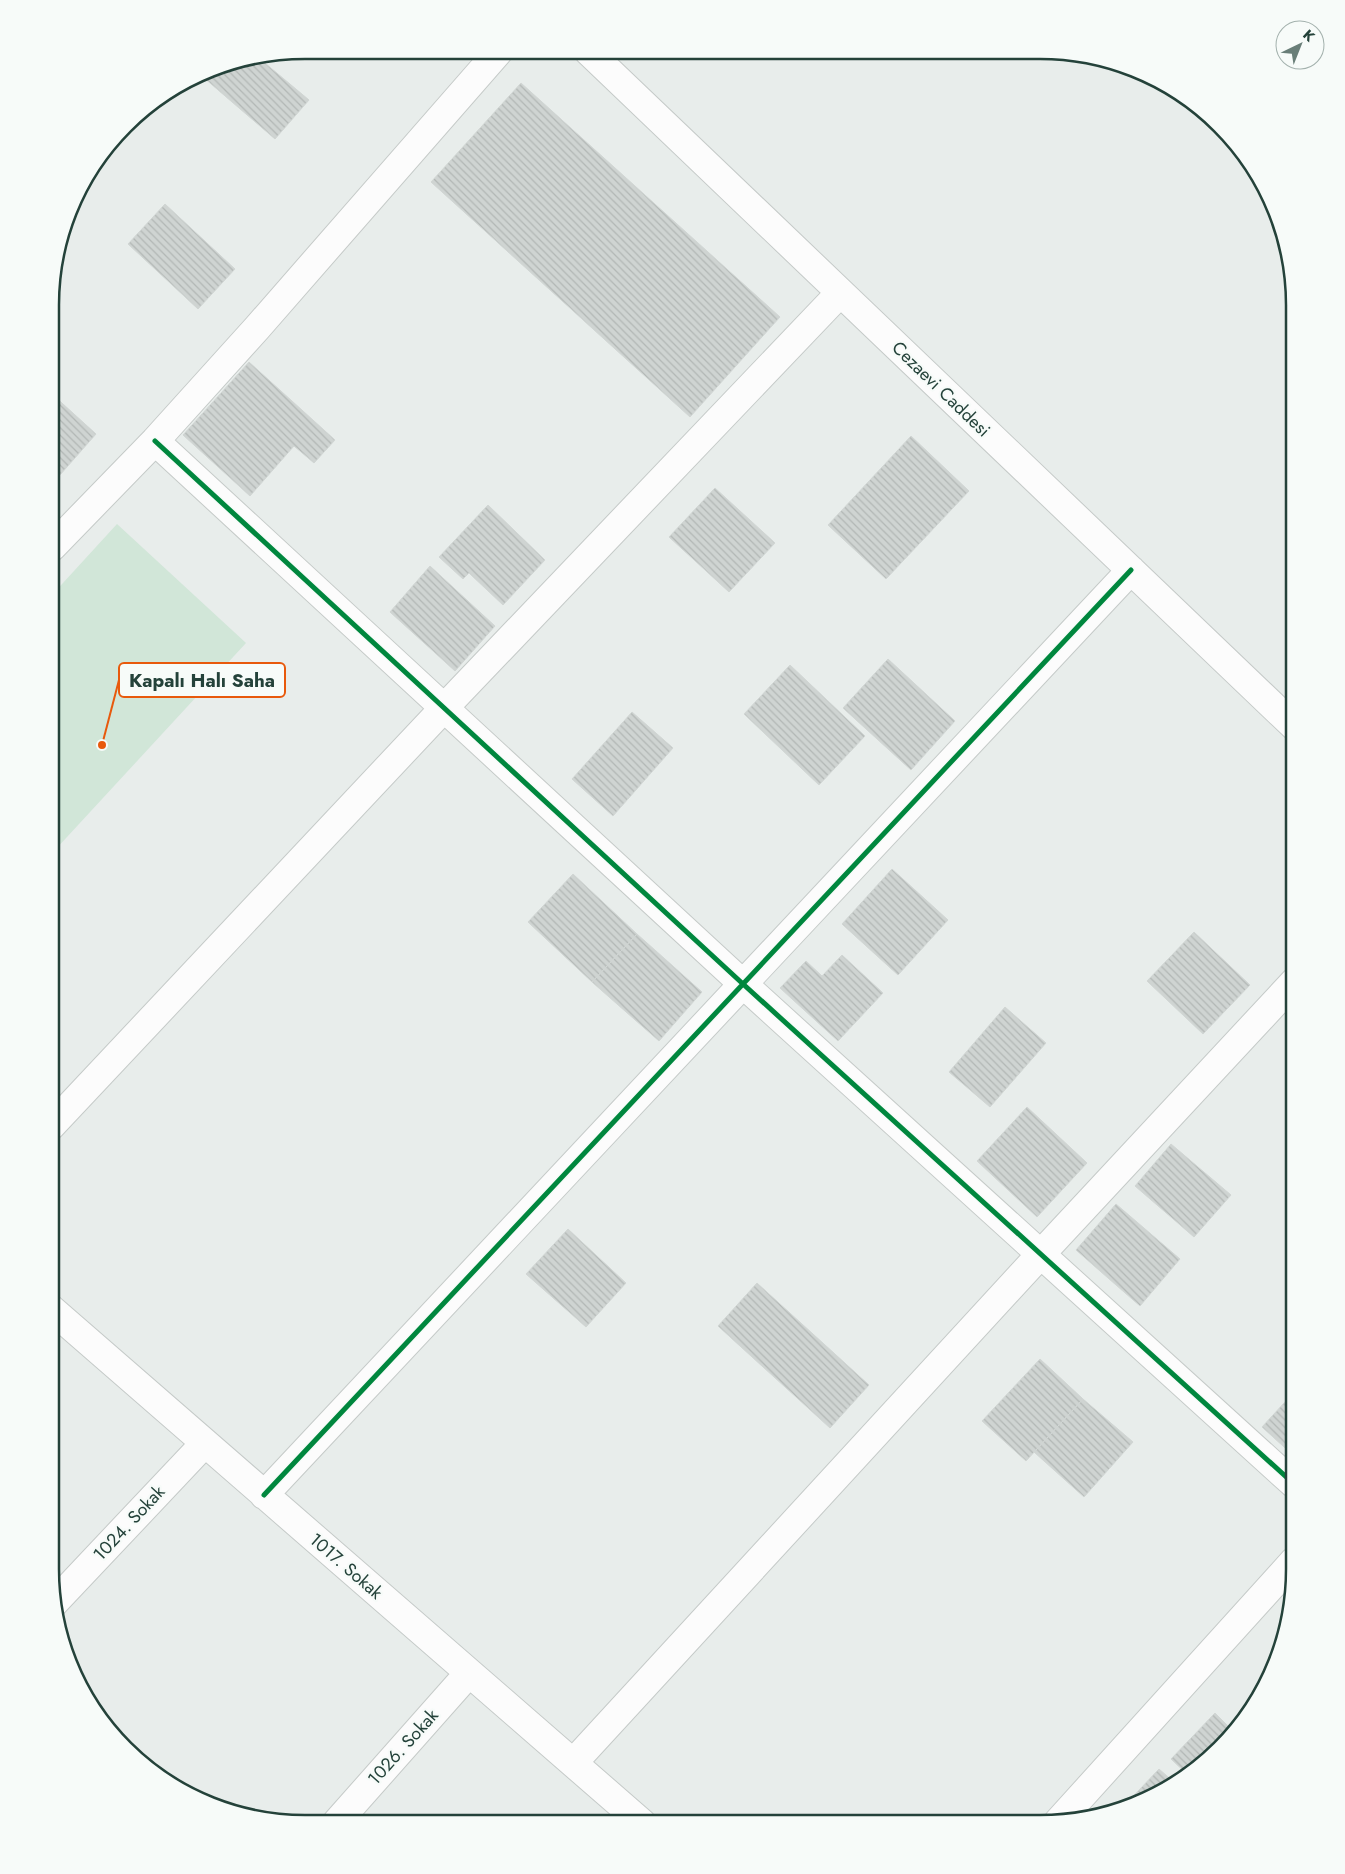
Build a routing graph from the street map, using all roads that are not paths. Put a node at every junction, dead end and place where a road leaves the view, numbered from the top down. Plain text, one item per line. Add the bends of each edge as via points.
1 (491, 59) edge
2 (596, 59) edge
3 (840, 292) junction
4 (155, 441) junction
5 (59, 540) edge
6 (1131, 570) junction
7 (444, 708) junction
8 (1286, 718) edge
9 (743, 984) junction
10 (1286, 991) edge
11 (59, 1117) edge
12 (1040, 1254) junction
13 (59, 1316) edge
14 (205, 1443) junction
15 (1286, 1477) edge
16 (264, 1495) junction
17 (1286, 1571) edge
18 (60, 1596) edge
19 (469, 1673) junction
20 (573, 1763) junction
21 (1065, 1814) edge
22 (343, 1815) edge
23 (633, 1815) edge

1 - 4 street
2 - 3 street, Cezaevi Caddesi
3 - 6 street, Cezaevi Caddesi
3 - 7 street
4 - 5 street
4 - 7 street
6 - 8 street, Cezaevi Caddesi
6 - 9 street
7 - 9 street
7 - 11 street
9 - 12 street
9 - 16 street
10 - 12 street
12 - 15 street
12 - 20 street
13 - 14 street, 1017. Sokak
14 - 16 street, 1017. Sokak
14 - 18 street, 1024. Sokak
16 - 19 street, 1017. Sokak
17 - 21 street
19 - 20 street, 1017. Sokak
19 - 22 street, 1026. Sokak
20 - 23 street, 1017. Sokak

